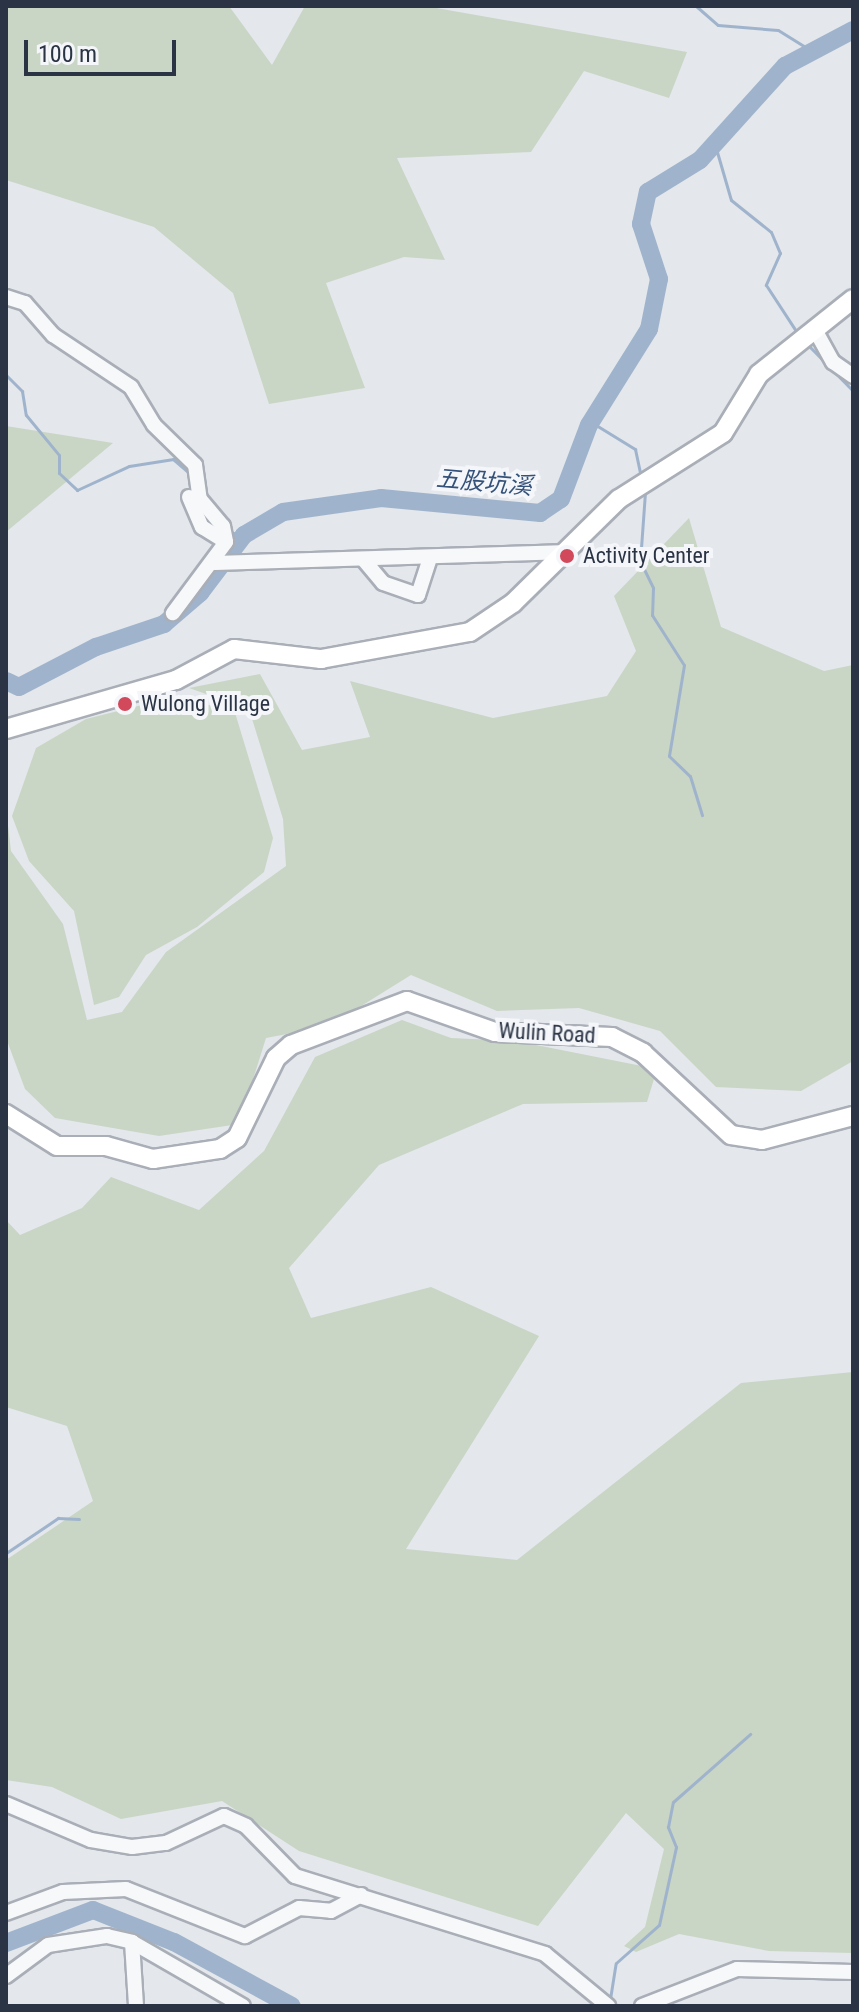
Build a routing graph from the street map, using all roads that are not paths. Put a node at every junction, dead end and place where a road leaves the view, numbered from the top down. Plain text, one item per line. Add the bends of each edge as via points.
1 (6, 297) edge
2 (853, 299) edge
3 (805, 334) junction
4 (853, 376) edge
5 (189, 497) dead end
6 (226, 542) junction
7 (560, 552) junction
8 (430, 557) junction
9 (363, 559) junction
10 (220, 566) junction
11 (173, 613) dead end
12 (6, 729) edge
13 (6, 1114) edge
14 (853, 1116) edge
15 (6, 1804) edge
16 (361, 1895) junction
17 (6, 1913) edge
18 (132, 1942) junction
19 (853, 1972) edge
20 (6, 1976) edge
21 (606, 2005) edge
22 (136, 2006) edge
23 (243, 2006) edge
24 (642, 2006) edge

1 - 6 street via 25,303 53,335 144,399 154,425 195,465 200,499 223,526
2 - 3 main road
3 - 4 street
3 - 7 main road via 759,374 723,433 643,486
5 - 6 street via 202,527
6 - 10 street
7 - 8 street
7 - 12 main road via 513,603 470,632 321,659 234,649 176,680
8 - 9 street
8 - 9 street via 418,595 383,583
9 - 10 street
10 - 11 street
13 - 14 main road, Wulin Road via 41,1141 63,1147 106,1146 153,1159 220,1149 237,1138 276,1058 291,1045 407,1001 495,1032 612,1037 643,1053 731,1135 762,1140
15 - 16 street via 91,1840 132,1847 166,1843 224,1816 246,1826 295,1876
16 - 17 street via 331,1911 299,1908 245,1936 126,1889 63,1892
16 - 21 street via 545,1954
18 - 20 street via 107,1936 48,1945
18 - 22 street
18 - 23 street
19 - 24 street via 737,1969

